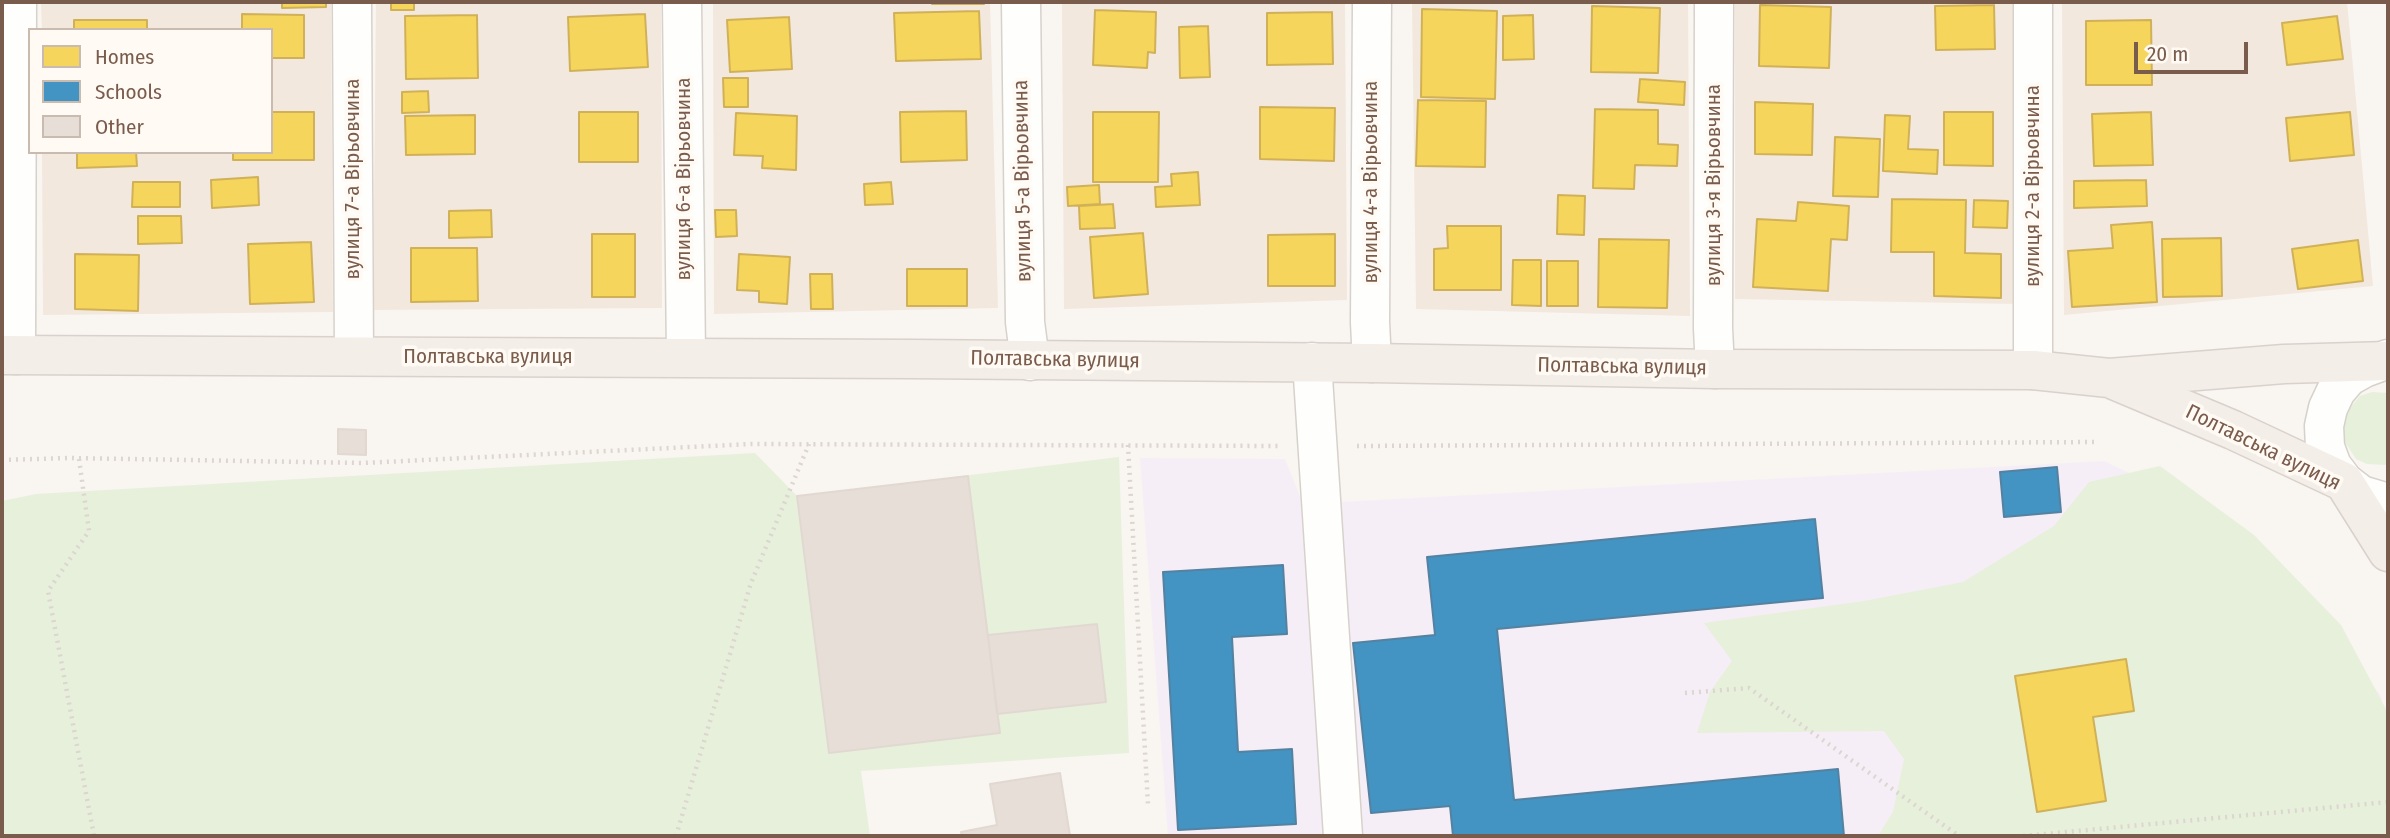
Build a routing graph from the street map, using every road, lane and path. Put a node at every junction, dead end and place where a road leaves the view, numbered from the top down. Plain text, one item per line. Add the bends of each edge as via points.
1 (17, 2) edge
2 (352, 2) edge
3 (682, 2) edge
4 (1021, 2) edge
5 (1372, 2) edge
6 (1714, 2) edge
7 (2033, 2) edge
8 (9, 355) edge
9 (354, 356) junction
10 (686, 357) junction
11 (2387, 359) edge
12 (1030, 361) junction
13 (1312, 362) junction
14 (1372, 362) junction
15 (1715, 369) junction
16 (2033, 370) junction
17 (2109, 378) junction
18 (2099, 442) dead end
19 (808, 444) junction
20 (1128, 445) junction
21 (1318, 446) junction
22 (79, 459) junction
23 (2, 460) edge
24 (2344, 482) junction
25 (2388, 503) edge
26 (2388, 552) edge
27 (1685, 693) dead end
28 (2388, 802) edge
29 (1148, 805) dead end
30 (2101, 828) junction
31 (2041, 835) edge
32 (94, 836) edge
33 (676, 836) edge
34 (1343, 836) edge
35 (1959, 836) edge
36 (2023, 836) edge
37 (2102, 836) edge

1 - 8 street
2 - 9 street, вулиця 7-а Вірьовчина
3 - 10 street, вулиця 6-а Вірьовчина
4 - 12 street, вулиця 5-а Вірьовчина via 1025,308
5 - 14 street, вулиця 4-а Вірьовчинa
6 - 15 street, вулиця 3-я Вірьовчина
7 - 16 street, вулиця 2-а Вірьовчина
8 - 9 main road, Полтавська вулиця
9 - 10 main road, Полтавська вулиця
10 - 12 main road, Полтавська вулиця
11 - 17 main road, Полтавська вулиця
11 - 24 street via 2348,377 2328,408 2325,447
12 - 13 main road, Полтавська вулиця
13 - 14 main road, Полтавська вулиця
13 - 21 street
14 - 15 main road, Полтавська вулиця
15 - 16 main road, Полтавська вулиця
16 - 17 main road, Полтавська вулиця
17 - 24 main road, Полтавська вулиця
18 - 21 path
19 - 20 path
19 - 22 path via 363,463
19 - 33 path via 751,583
20 - 21 path
20 - 29 path
21 - 34 street
22 - 23 path
22 - 32 path via 89,531 48,591
24 - 25 street via 2361,495
24 - 26 main road, Полтавська вулиця
27 - 35 path via 1749,688
28 - 30 path
30 - 31 path
30 - 37 path
31 - 36 path

